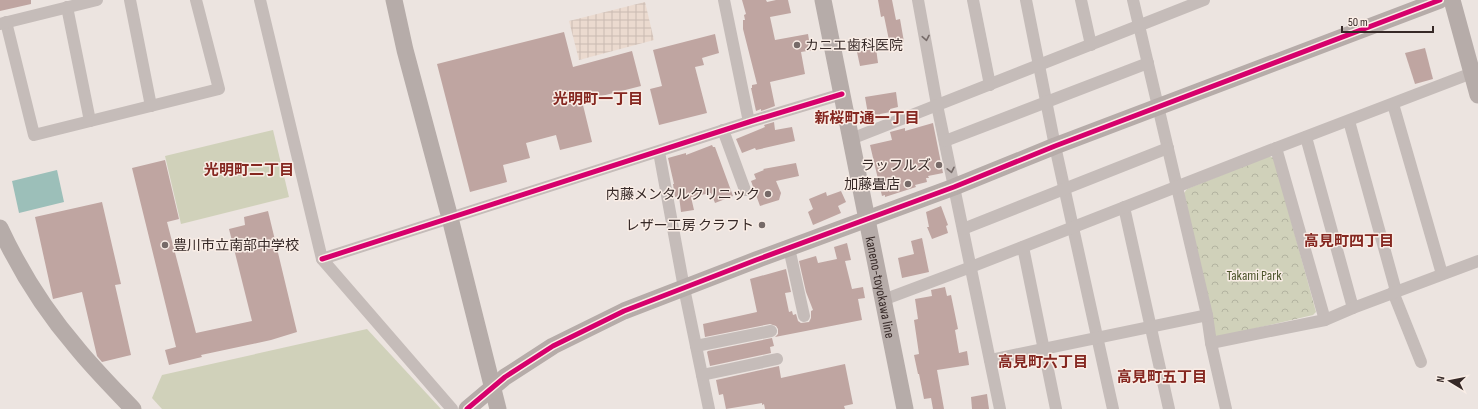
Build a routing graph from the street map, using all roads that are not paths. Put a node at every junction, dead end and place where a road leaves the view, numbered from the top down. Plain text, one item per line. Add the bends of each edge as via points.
1 (97, 0) edge
2 (130, 0) edge
3 (196, 0) edge
4 (260, 0) edge
5 (394, 0) edge
6 (724, 0) edge
7 (823, 0) edge
8 (918, 0) edge
9 (973, 0) edge
10 (1026, 0) edge
11 (1081, 0) edge
12 (1134, 0) edge
13 (1204, 0) edge
14 (1440, 0) edge
15 (1452, 0) edge
16 (67, 7) junction
17 (3, 23) edge
18 (1139, 26) junction
19 (1091, 45) junction
20 (1148, 63) junction
21 (1040, 66) junction
22 (1472, 73) junction
23 (990, 84) junction
24 (842, 94) junction
25 (1478, 94) edge
26 (1047, 101) junction
27 (1393, 104) junction
28 (937, 105) junction
29 (151, 106) junction
30 (1159, 107) junction
31 (90, 121) junction
32 (1349, 121) junction
33 (749, 122) junction
34 (723, 130) junction
35 (1306, 137) junction
36 (851, 139) junction
37 (945, 141) junction
38 (1055, 146) junction
39 (1168, 148) junction
40 (1276, 148) junction
41 (659, 152) junction
42 (954, 187) junction
43 (1177, 187) junction
44 (1065, 188) junction
45 (746, 190) dead end
46 (1124, 207) junction
47 (450, 218) junction
48 (866, 219) junction
49 (1073, 227) junction
50 (0, 228) edge
51 (963, 229) junction
52 (1023, 247) junction
53 (789, 248) junction
54 (322, 260) junction
55 (1478, 261) edge
56 (971, 267) junction
57 (1442, 274) junction
58 (684, 288) junction
59 (1395, 292) junction
60 (883, 300) junction
61 (1353, 308) junction
62 (804, 316) dead end
63 (1207, 316) junction
64 (1325, 320) junction
65 (1151, 327) junction
66 (771, 330) dead end
67 (1097, 338) junction
68 (1211, 343) junction
69 (696, 346) junction
70 (1044, 349) junction
71 (777, 360) dead end
72 (990, 360) junction
73 (1421, 362) dead end
74 (702, 375) junction
75 (492, 387) junction
76 (133, 409) edge
77 (452, 409) edge
78 (467, 409) edge
79 (498, 409) edge
80 (709, 409) edge
81 (905, 409) edge
82 (1000, 409) edge
83 (1056, 409) edge
84 (1113, 409) edge
85 (1169, 409) edge
86 (1226, 409) edge

1 - 16 street
2 - 29 street
3 - 29 street via 219,89
4 - 54 street
5 - 47 street
6 - 33 street
7 - 24 street, kaneno-toyokawa line
8 -> 28 street
9 - 23 street
10 - 21 street
11 - 19 street
12 - 18 street
13 - 18 street
14 - 30 street
15 - 22 street
16 - 17 street
16 - 31 street
17 - 31 street via 34,135
18 - 19 street
18 - 20 street
19 - 21 street
20 - 26 street
20 - 30 street
21 - 23 street
21 - 26 street
22 - 25 street
22 - 27 street
23 - 28 street
24 - 33 street
24 - 36 street, kaneno-toyokawa line
26 - 37 street
26 - 38 street
27 - 32 street
27 - 57 street
28 - 36 street
28 - 37 street
29 - 31 street
30 - 38 street
30 - 39 street
32 - 35 street
32 - 59 street
33 - 34 street
34 - 41 street
34 - 45 street
35 - 40 street
35 - 61 street
36 - 48 street, kaneno-toyokawa line
37 -> 42 street
38 - 42 street
38 - 44 street
39 - 43 street
39 - 44 street
40 - 43 street
40 - 64 street
41 - 47 street
41 - 58 street
42 - 48 street
42 - 51 street
43 - 46 street
43 - 63 street
44 - 49 street
44 - 51 street
46 - 49 street
46 - 65 street
47 - 54 street
47 - 75 street
48 - 53 street
48 - 60 street, kaneno-toyokawa line
49 - 52 street
49 - 67 street
50 - 76 street via 34,290 57,324
51 - 56 street
52 - 56 street
52 - 70 street
53 - 58 street
53 - 62 street
54 - 77 street
55 - 57 street
56 - 60 street
56 - 72 street
57 - 59 street
58 - 69 street
58 - 75 street via 624,311 553,346
59 - 61 street
59 - 73 street
60 - 81 street, kaneno-toyokawa line
61 - 64 street
63 - 65 street
63 - 68 street
64 - 68 street
65 - 67 street
65 - 85 street
66 - 69 street
67 - 70 street
67 - 84 street
68 - 86 street
69 - 74 street
70 - 72 street
70 - 83 street
71 - 74 street
72 - 82 street
74 - 80 street
75 - 78 street
75 - 79 street

